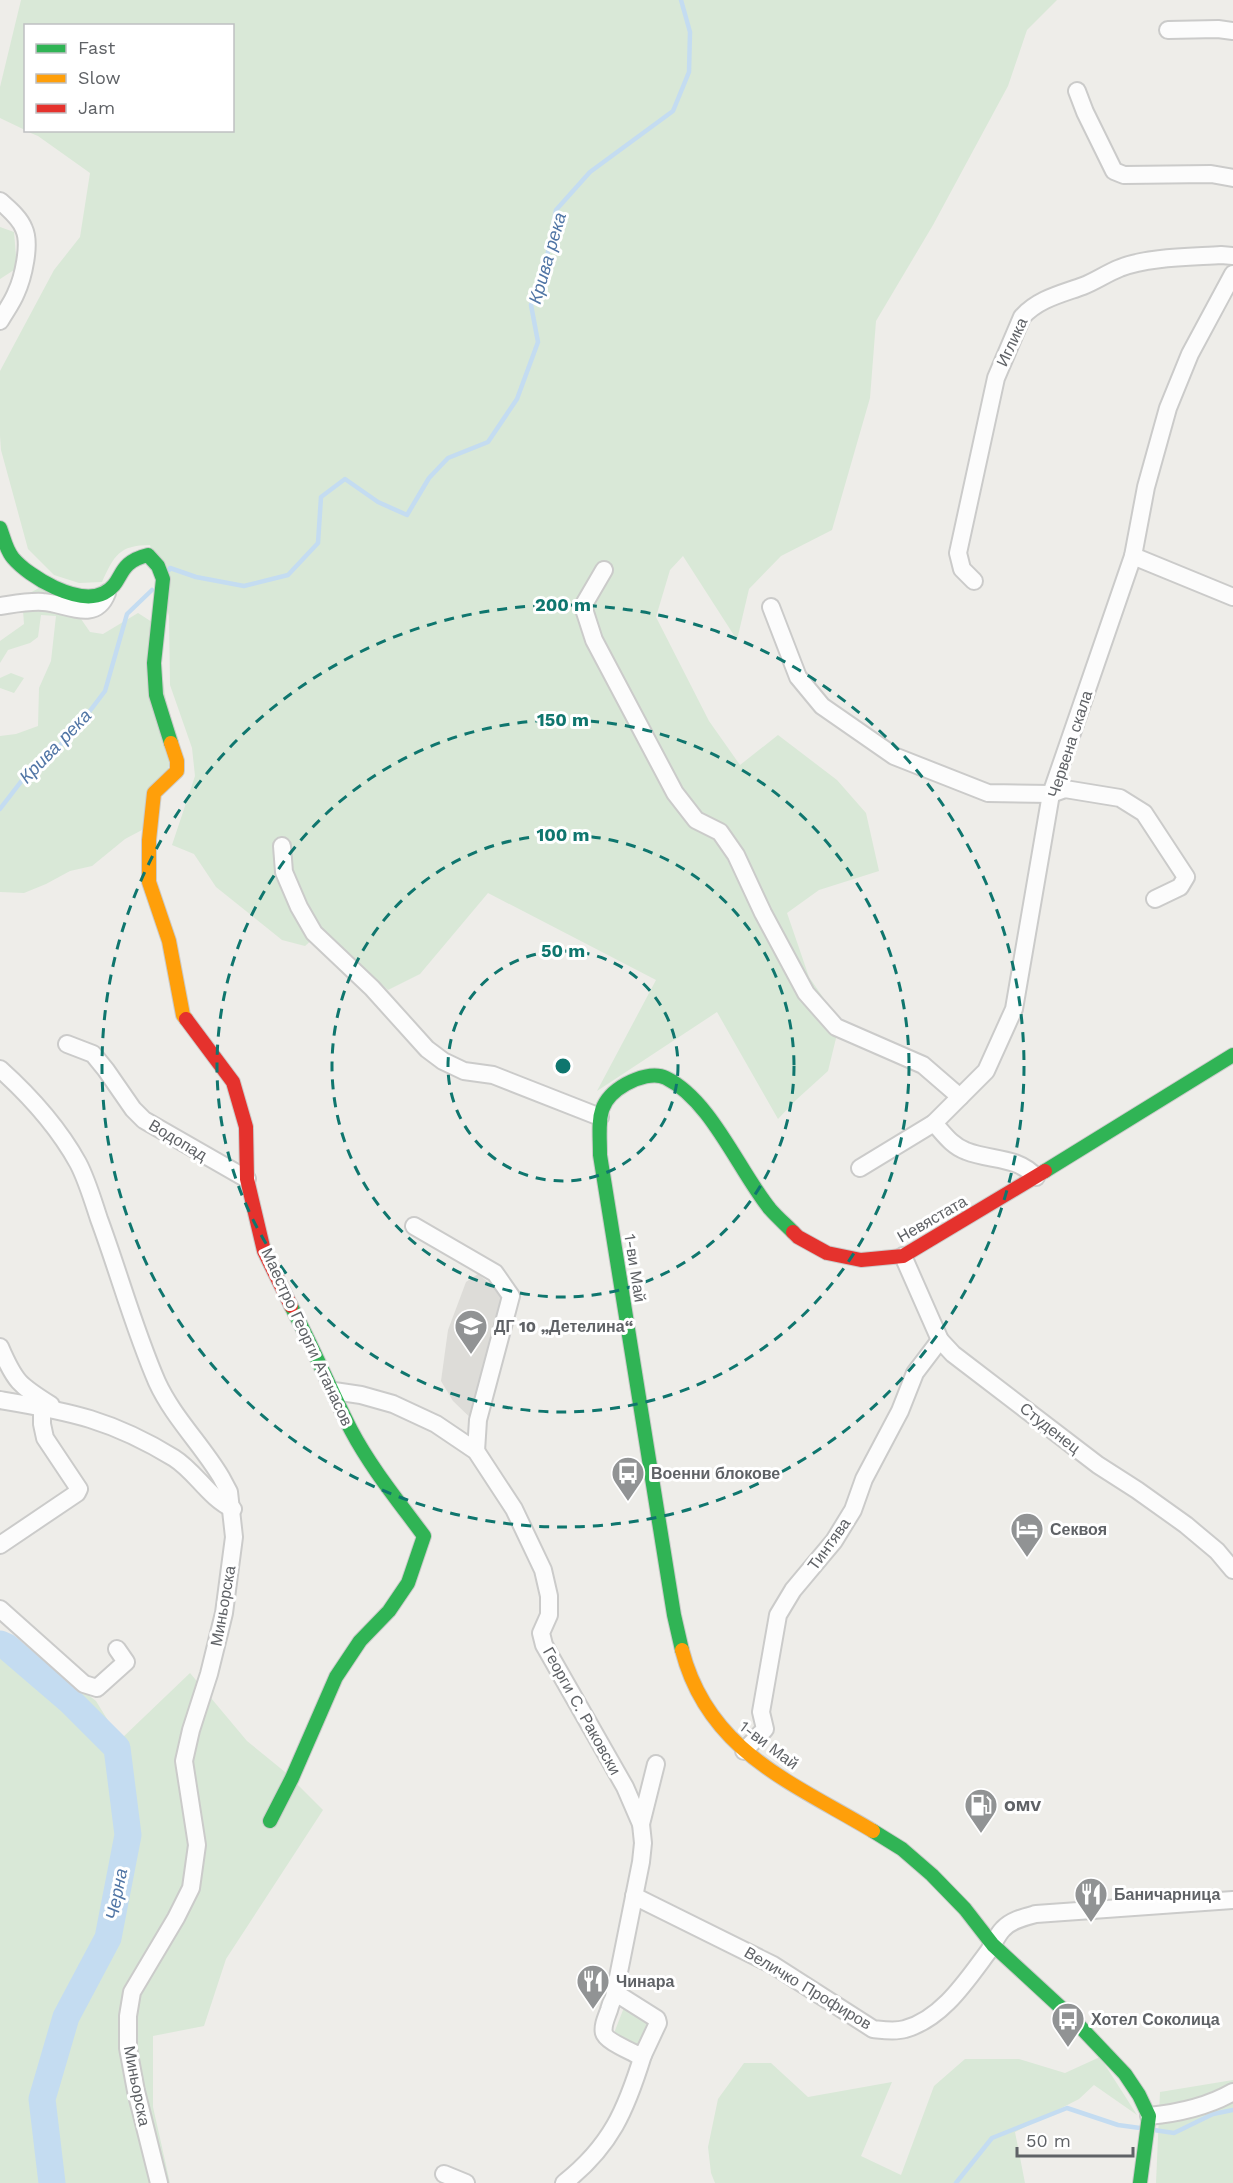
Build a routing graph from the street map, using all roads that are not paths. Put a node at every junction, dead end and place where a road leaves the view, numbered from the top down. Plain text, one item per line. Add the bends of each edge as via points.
1 (1168, 30) dead end
2 (1233, 31) edge
3 (1077, 91) dead end
4 (1233, 178) edge
5 (0, 201) edge
6 (1233, 256) edge
7 (1233, 274) edge
8 (0, 321) edge
9 (0, 528) edge
10 (1133, 556) junction
11 (604, 570) dead end
12 (974, 581) dead end
13 (108, 589) junction
14 (1233, 597) edge
15 (0, 606) edge
16 (771, 606) dead end
17 (1051, 794) junction
18 (282, 846) dead end
19 (1155, 899) dead end
20 (67, 1044) dead end
21 (1233, 1055) edge
22 (0, 1069) edge
23 (960, 1097) junction
24 (600, 1117) junction
25 (934, 1123) junction
26 (600, 1155) joint
27 (860, 1168) dead end
28 (1036, 1177) junction
29 (247, 1179) junction
30 (414, 1226) dead end
31 (903, 1256) junction
32 (940, 1340) junction
33 (0, 1347) edge
34 (334, 1391) junction
35 (0, 1400) edge
36 (42, 1408) junction
37 (64, 1413) junction
38 (476, 1451) junction
39 (233, 1509) junction
40 (0, 1545) edge
41 (1233, 1570) edge
42 (0, 1609) edge
43 (117, 1648) dead end
44 (744, 1750) junction
45 (656, 1764) dead end
46 (270, 1821) dead end
47 (641, 1824) junction
48 (634, 1896) junction
49 (1233, 1900) edge
50 (993, 1945) junction
51 (615, 1996) junction
52 (643, 2055) junction
53 (1233, 2092) edge
54 (1149, 2116) junction
55 (444, 2174) dead end
56 (159, 2183) edge
57 (466, 2183) edge
58 (564, 2183) edge
59 (1140, 2183) edge

1 - 2 street
3 - 4 street via 1114,171 1124,175 1211,174
5 - 8 street via 25,230 27,241 16,293
6 - 12 street, Иглика via 1121,267 1089,284 1044,300 1022,317 996,378 958,553 963,569
7 - 10 street, Червена скала via 1190,354 1168,408 1146,487
9 - 13 street via 11,556 45,584 90,596
10 - 14 street
10 - 17 street, Червена скала
11 - 23 street via 583,606 594,640 675,793 696,819 720,832 736,855 806,993 836,1026 923,1065
13 - 15 street via 101,602 88,610 46,602
13 - 29 street, Маестро Георги Атанасов via 130,560 138,556 148,555 160,568 163,579 154,663 156,695 177,771 154,793 149,882 169,941 183,1015 233,1082 242,1108
16 - 17 street via 798,677 822,706 894,756 988,793
17 - 19 street via 1065,789 1120,798 1144,813 1185,877 1180,887
17 - 23 street, Червена скала via 1014,1009 986,1071
18 - 24 street via 285,872 314,933 372,988 427,1049 464,1071 493,1075
20 - 29 street, Водопад via 93,1054 144,1119
21 - 28 street, Невястата
22 - 39 street, Миньорска via 45,1114 79,1166 139,1340 159,1386 216,1467
23 - 25 street, Червена скала
24 - 26 street, Невястата
24 - 31 street, Невястата via 605,1101 616,1090 646,1076 664,1077 686,1091 712,1121 770,1209 798,1237 826,1253 861,1260
25 - 27 street, Червена скала
25 - 28 street via 951,1142 966,1151 1015,1162
26 - 44 street, 1-ви Май via 674,1615 687,1670 701,1701 724,1732
28 - 31 street, Невястата
29 - 34 street, Маестро Георги Атанасов via 264,1251
30 - 38 street via 495,1273 511,1296 478,1420
31 - 32 street, Студенец
32 - 41 street, Студенец via 1098,1465 1186,1525
32 - 44 street, Тинтява via 915,1373 853,1510 778,1615 761,1712 765,1729
33 - 37 street via 22,1387
34 - 38 street, Георги С. Раковски via 393,1404 436,1424
34 - 46 street, Маестро Георги Атанасов via 365,1454 424,1536 408,1583 336,1677
35 - 36 street
36 - 37 street
36 - 40 street via 45,1438 79,1489
37 - 39 street via 120,1430 175,1459
38 - 47 street, Георги С. Раковски via 514,1509 543,1570 549,1596 549,1615 541,1633 544,1645 625,1787
39 - 56 street, Миньорска via 234,1537 224,1613 184,1761 197,1845 191,1888 132,1992 128,2016 128,2048
42 - 43 street via 84,1684 97,1688 126,1662
44 - 50 street, 1-ви Май via 773,1772 909,1854
45 - 47 street
47 - 48 street, Георги С. Раковски via 643,1844
48 - 50 street, Величко Профиров via 773,1965 873,2029 905,2029 938,2011
48 - 51 street, Георги С. Раковски
49 - 50 street, Величко Профиров via 1036,1914 1003,1929
50 - 54 street, 1-ви Май via 1070,2016 1125,2074
51 - 52 street, Георги С. Раковски via 604,2034
51 - 52 street via 657,2019
52 - 58 street via 624,2110 600,2150
53 - 54 street via 1182,2112
54 - 59 street
55 - 57 street

